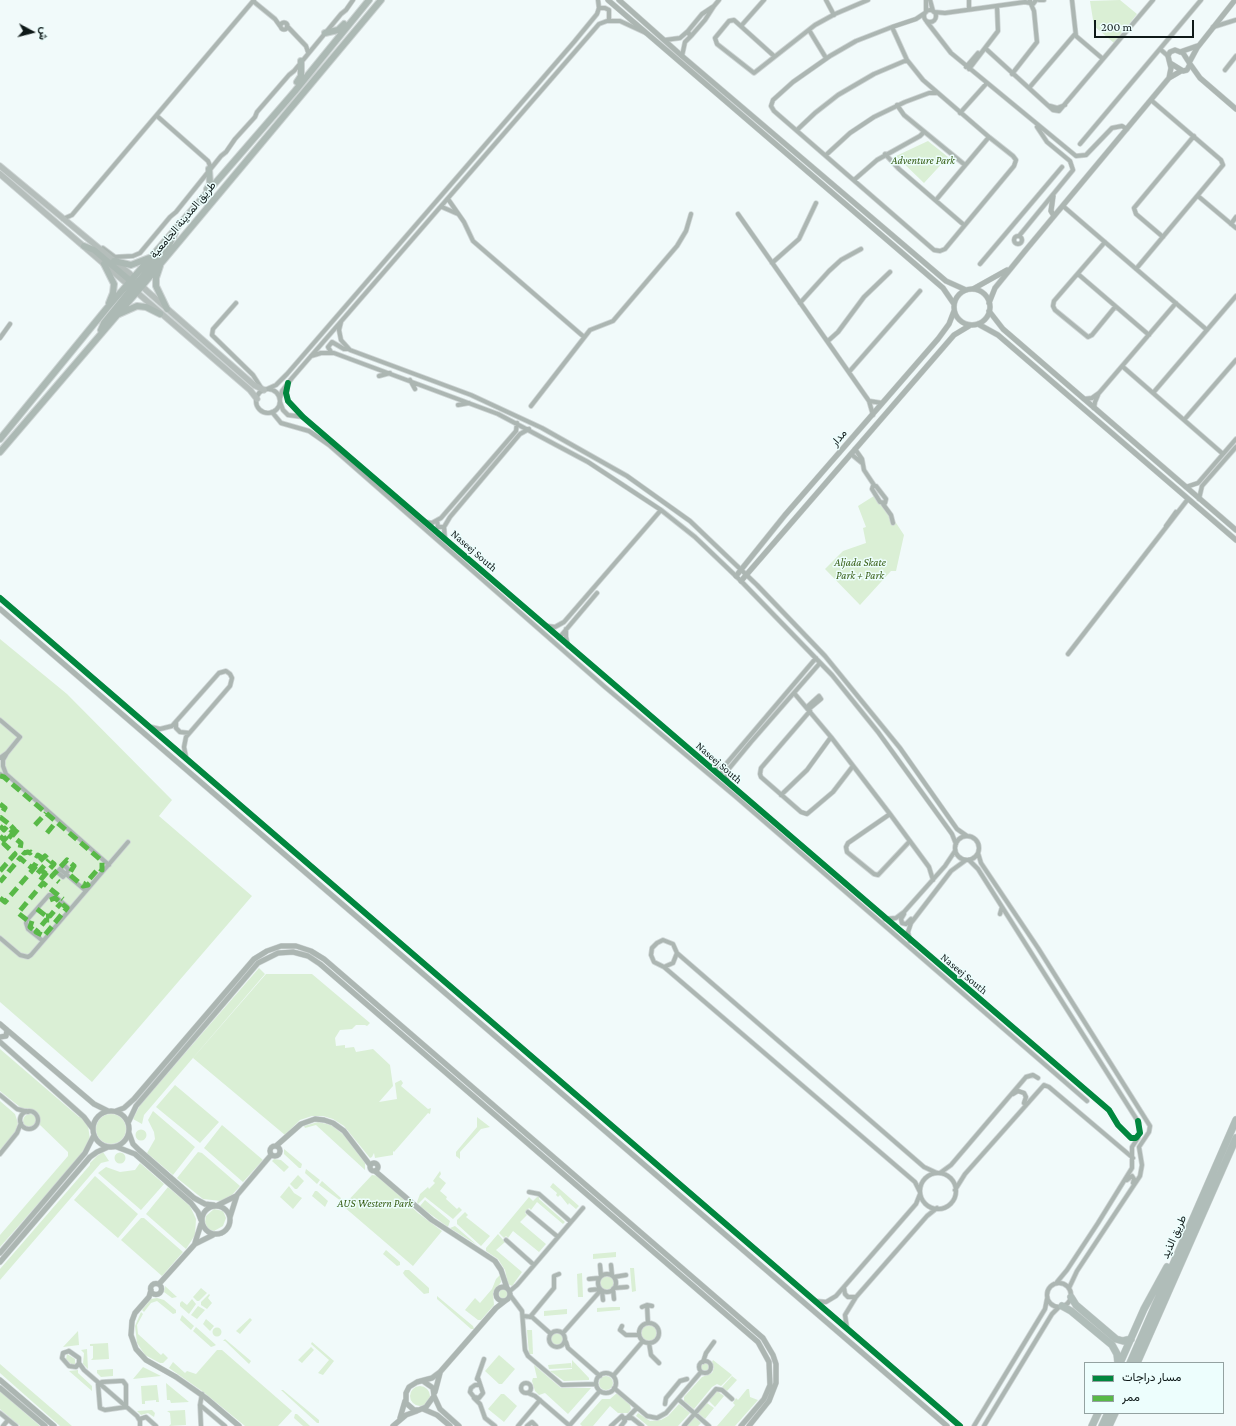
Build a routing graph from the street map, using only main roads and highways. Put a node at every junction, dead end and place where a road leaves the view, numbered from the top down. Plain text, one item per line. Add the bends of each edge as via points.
1 (369, 0) edge
2 (381, 0) edge
3 (353, 20) junction
4 (325, 33) road end
5 (301, 61) road end
6 (295, 91) junction
7 (0, 166) edge
8 (210, 168) road end
9 (0, 174) edge
10 (204, 197) junction
11 (178, 227) junction
12 (84, 246) junction
13 (150, 258) junction
14 (114, 261) junction
15 (162, 262) junction
16 (104, 264) junction
17 (135, 285) junction
18 (107, 308) junction
19 (167, 309) junction
20 (160, 314) junction
21 (116, 316) junction
22 (100, 333) junction
23 (264, 389) road end
24 (257, 399) road end
25 (0, 439) edge
26 (0, 452) edge
27 (1236, 1120) edge
28 (1236, 1138) edge
29 (1189, 1230) junction
30 (1071, 1296) road end
31 (1060, 1307) road end
32 (1131, 1339) junction
33 (1119, 1362) edge
34 (1120, 1362) edge
35 (1130, 1362) edge
36 (1137, 1362) edge
37 (1098, 1414) edge
38 (1108, 1414) edge
39 (1114, 1414) edge
40 (1092, 1426) edge
41 (1102, 1426) edge
42 (1109, 1426) edge

1 - 3 main road, طريق المدينة الجامعية
2 - 15 main road, طريق المدينة الجامعية
3 - 4 main road via 346,22 338,30
3 - 6 main road, طريق المدينة الجامعية
5 - 6 main road via 301,76
6 - 10 main road, طريق المدينة الجامعية
7 - 14 main road
8 - 10 main road via 210,184
9 - 12 main road
10 - 11 main road, طريق المدينة الجامعية
11 - 13 main road, طريق المدينة الجامعية
11 - 17 main road via 170,243
12 - 16 main road
12 - 17 main road via 94,250
13 - 14 main road via 131,265
13 - 17 main road, طريق المدينة الجامعية
14 - 17 main road
15 - 17 main road, طريق المدينة الجامعية
15 - 19 main road via 156,286
16 - 17 main road
16 - 18 main road via 114,287
17 - 18 main road, طريق المدينة الجامعية
17 - 19 main road
17 - 20 main road
17 - 21 main road, طريق المدينة الجامعية
17 - 22 main road via 104,323
18 - 25 main road, طريق المدينة الجامعية
19 - 23 main road via 254,385
20 - 21 main road via 146,307 137,306
20 - 24 main road via 250,390
21 - 22 main road, طريق المدينة الجامعية
22 - 26 main road, طريق المدينة الجامعية
27 - 29 highway, طريق الذيد
28 - 36 highway, طريق الذيد
29 - 32 highway via 1182,1236
29 - 35 highway, طريق الذيد
30 - 32 highway via 1076,1305 1116,1339
31 - 33 highway via 1071,1311 1112,1345
32 - 34 highway
37 - 40 highway
38 - 41 highway
39 - 42 highway

